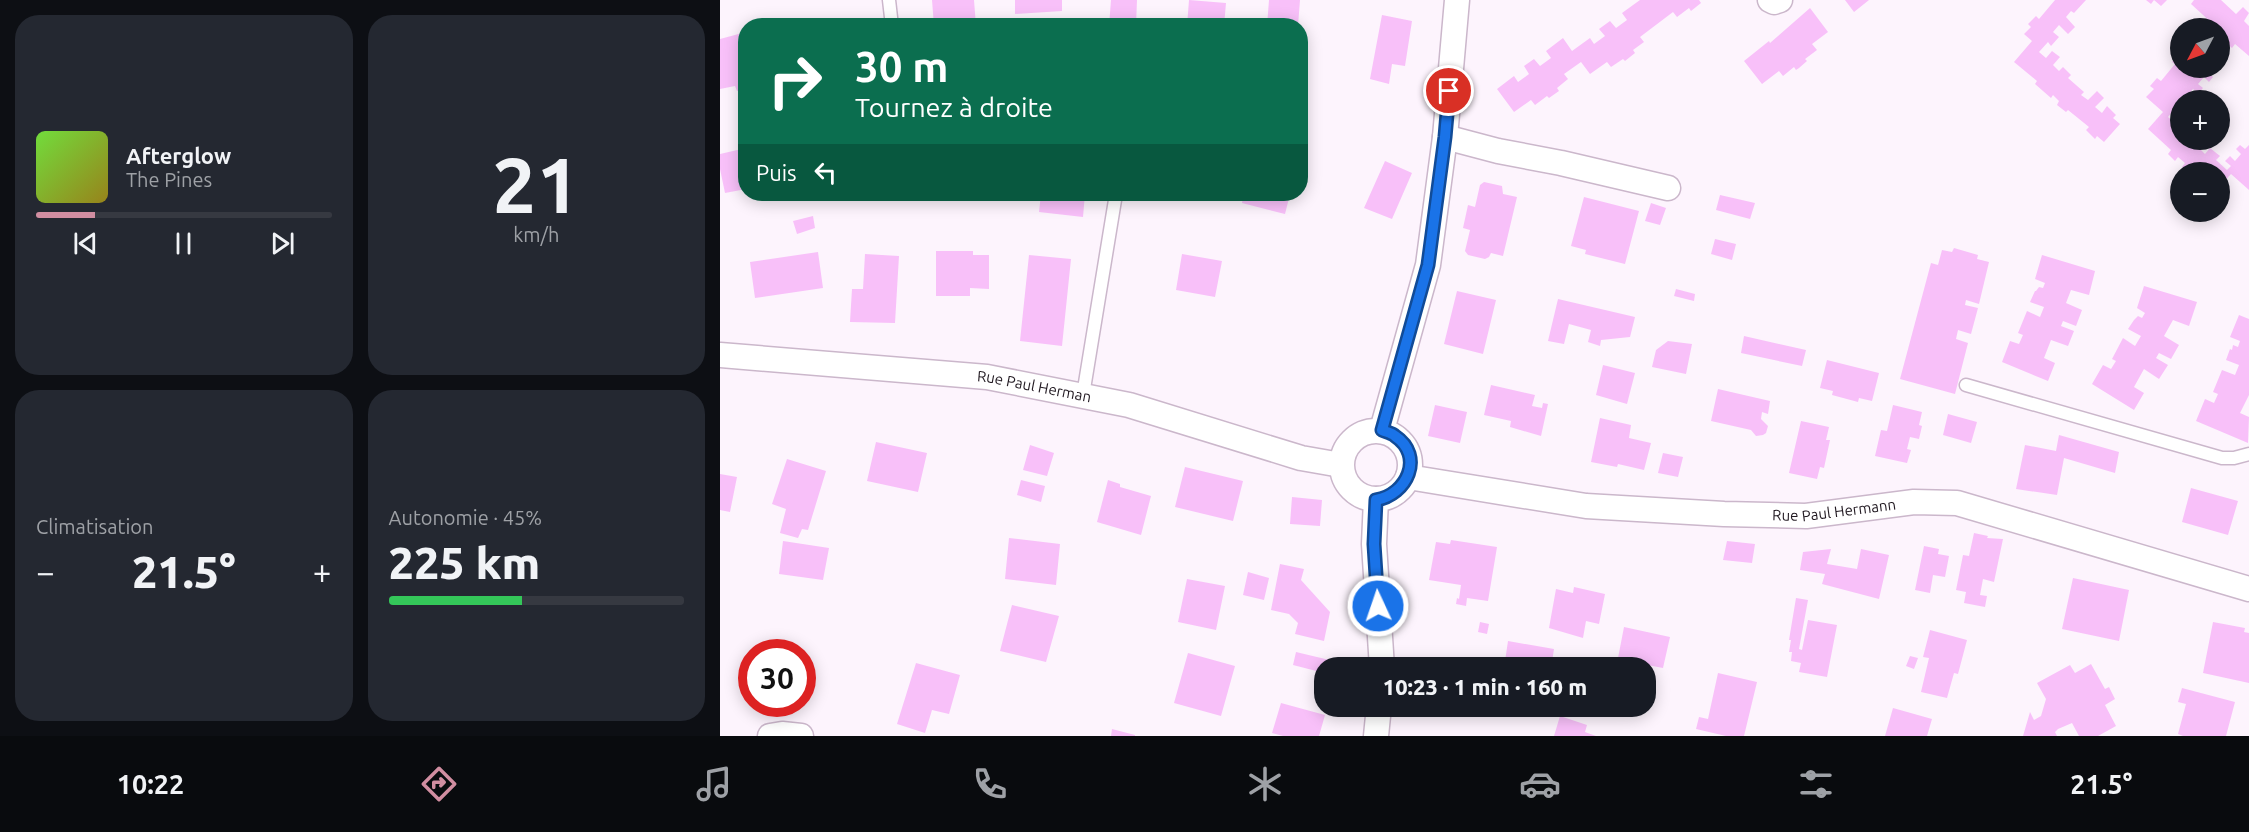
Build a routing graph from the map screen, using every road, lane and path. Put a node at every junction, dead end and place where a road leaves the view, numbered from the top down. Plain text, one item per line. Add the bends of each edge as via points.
1 (889, 0) edge
2 (1457, 0) edge
3 (1770, 0) edge
4 (1780, 0) edge
5 (891, 18) edge
6 (1445, 137) junction
7 (1668, 189) dead end
8 (1115, 201) edge
9 (720, 355) edge
10 (1966, 385) dead end
11 (1083, 396) junction
12 (1382, 430) junction
13 (2249, 454) edge
14 (1341, 465) junction
15 (1408, 477) junction
16 (1376, 500) junction
17 (2249, 589) edge
18 (1381, 657) edge
19 (1378, 717) edge
20 (770, 736) edge
21 (801, 736) edge
22 (1376, 736) edge

1 - 5 lane
2 - 6 street
3 - 4 street
6 - 7 street
6 - 12 street via 1428,265
8 - 11 lane
9 - 11 street, Rue Paul Herman via 987,377
10 - 13 lane via 2222,458
11 - 14 street, Rue Paul Herman via 1129,405 1301,458
12 - 14 street via 1367,431 1353,438 1344,450
12 - 15 street via 1396,436 1406,448 1410,462
14 - 16 street via 1351,489
15 - 16 street via 1395,493
15 - 17 street, Rue Paul Hermann via 1586,506 1724,514 1806,516 1914,502 1957,504
16 - 18 street via 1374,544
19 - 22 street
20 - 21 street

